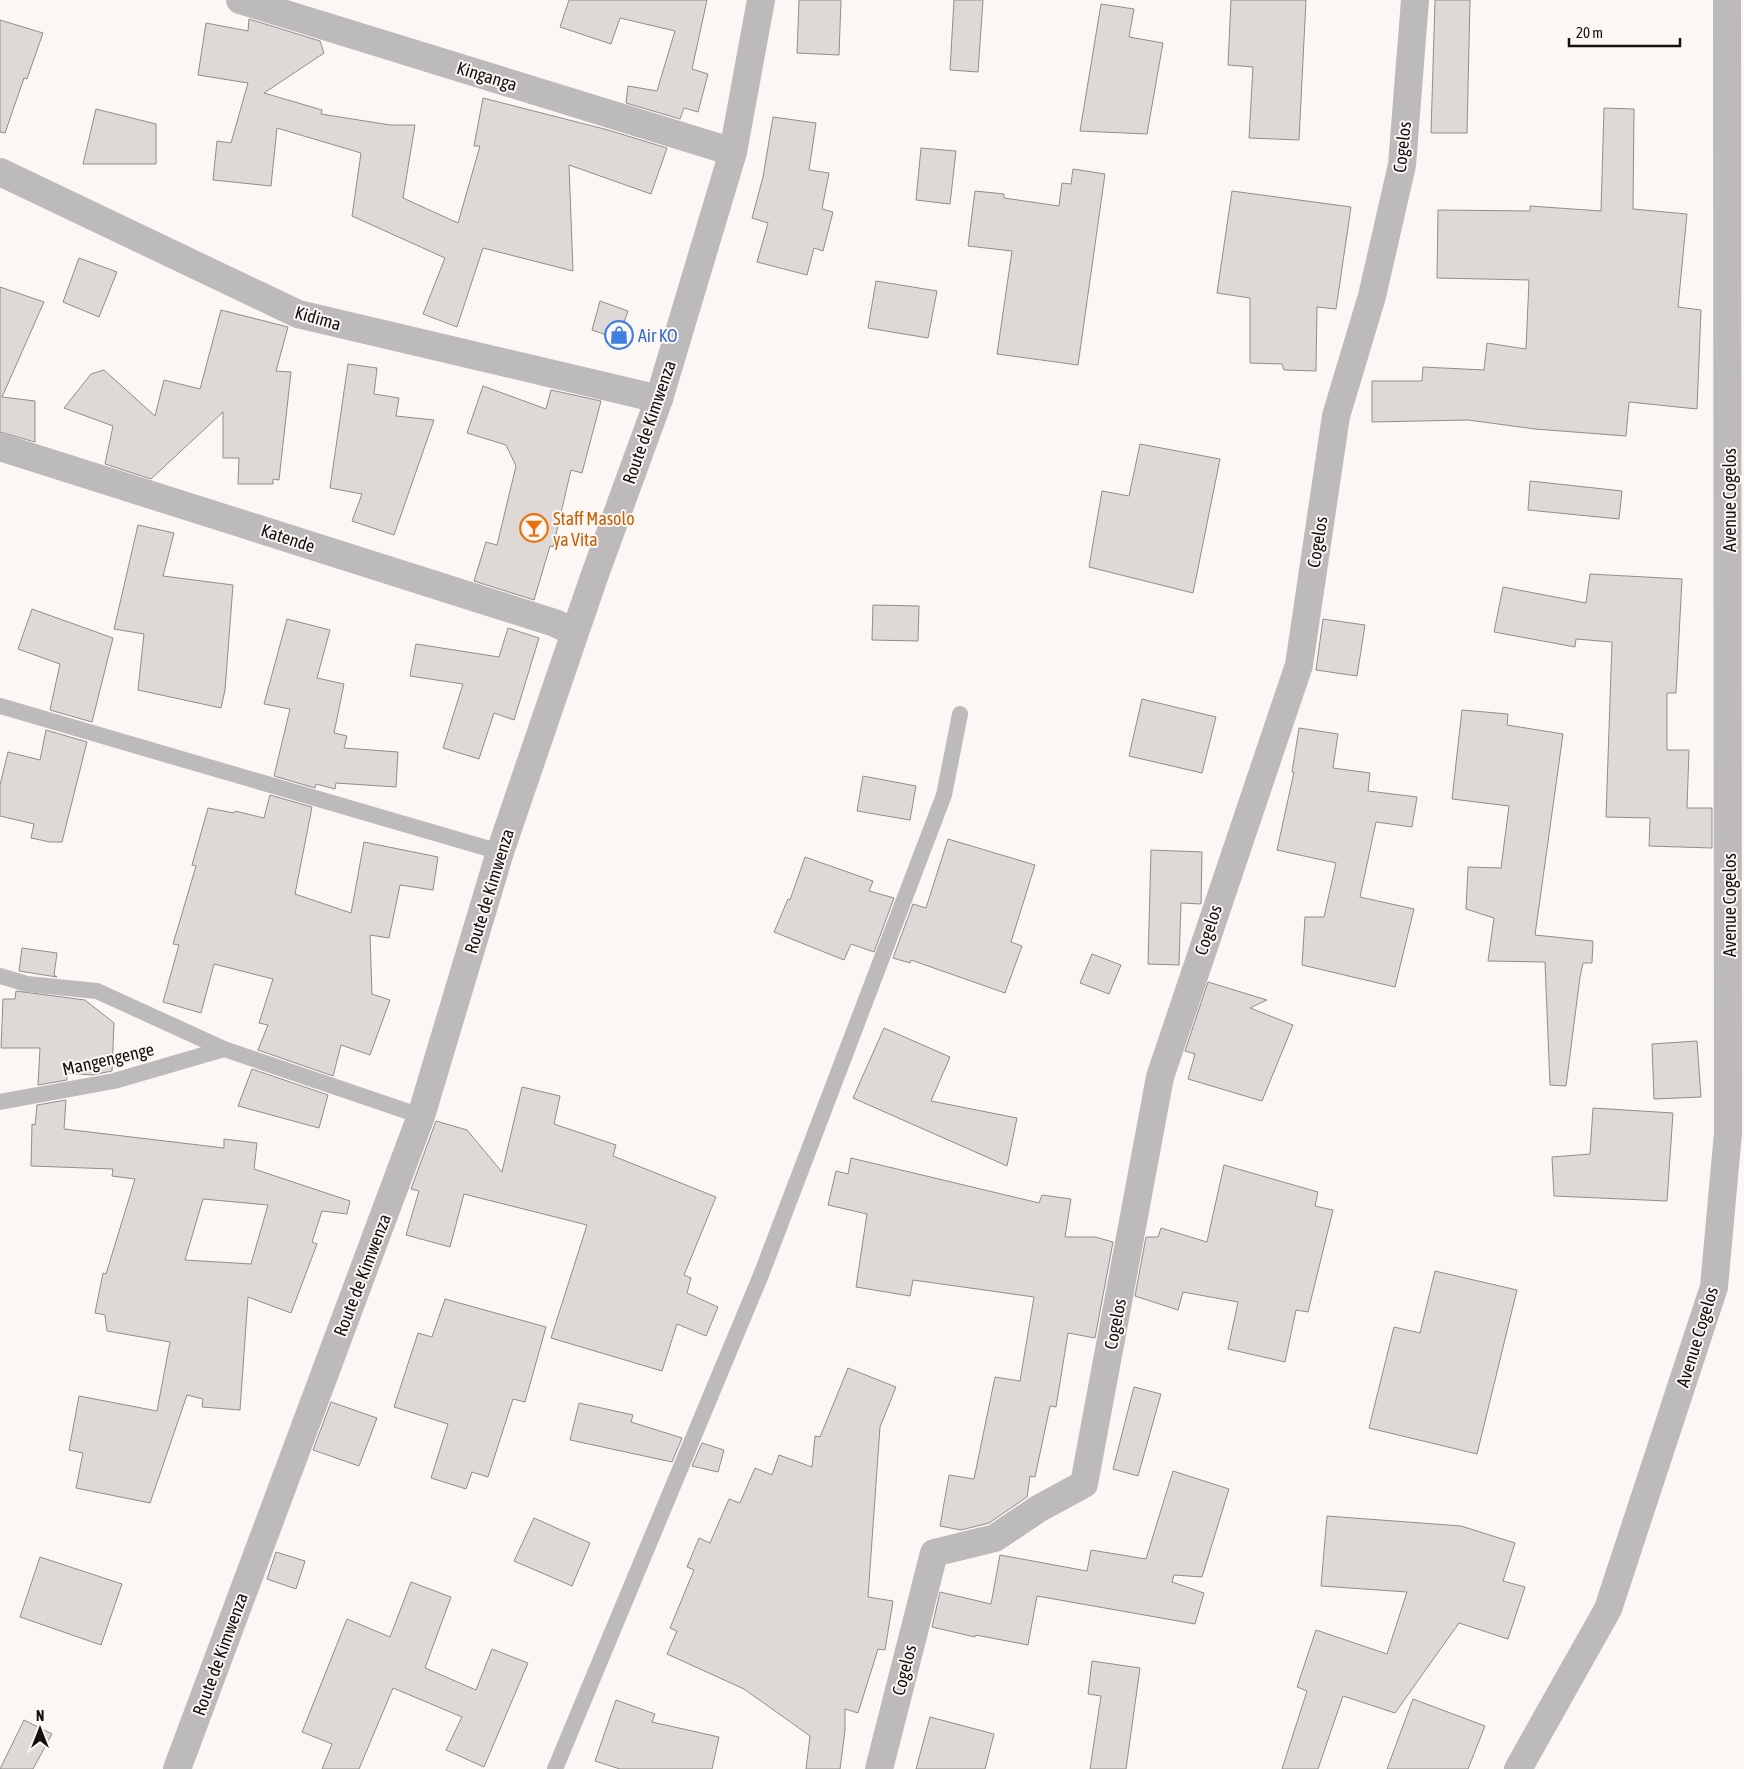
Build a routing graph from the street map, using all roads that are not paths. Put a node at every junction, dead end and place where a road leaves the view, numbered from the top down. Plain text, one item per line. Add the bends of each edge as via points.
1 (240, 0) edge
2 (761, 0) edge
3 (1414, 0) edge
4 (1727, 0) edge
5 (733, 152) junction
6 (0, 172) edge
7 (659, 399) junction
8 (0, 447) edge
9 (574, 632) junction
10 (0, 706) edge
11 (960, 714) dead end
12 (500, 852) junction
13 (0, 976) edge
14 (224, 1049) junction
15 (0, 1102) edge
16 (421, 1116) junction
17 (177, 1769) edge
18 (556, 1769) edge
19 (879, 1769) edge
20 (1518, 1769) edge

1 - 5 street, Kinganga
2 - 5 street, Route de Kimwenza
3 - 19 street, Cogelos via 1402,165 1372,296 1336,416 1298,665 1160,1077 1084,1484 995,1538 934,1553
4 - 20 street, Avenue Cogelos via 1728,1133 1714,1287 1608,1609
5 - 7 street, Route de Kimwenza
6 - 7 street, Kidima via 298,314
7 - 9 street, Route de Kimwenza
8 - 9 street, Katende
9 - 12 street, Route de Kimwenza
10 - 12 lane
11 - 18 lane via 944,795 761,1275
12 - 16 street, Route de Kimwenza
13 - 14 lane via 27,984 97,991
14 - 15 lane, Mangengenge via 114,1081
14 - 16 lane
16 - 17 street, Route de Kimwenza

